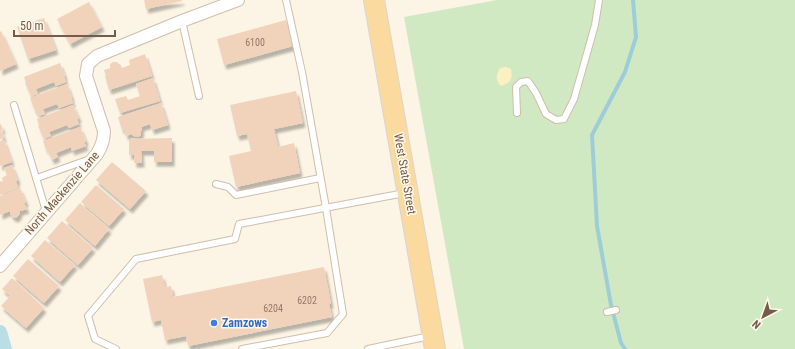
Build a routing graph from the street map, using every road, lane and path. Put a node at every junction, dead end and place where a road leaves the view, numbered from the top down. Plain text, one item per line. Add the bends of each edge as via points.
1 (238, 0) edge
2 (286, 0) edge
3 (374, 0) edge
4 (599, 0) edge
5 (182, 21) junction
6 (199, 96) dead end
7 (14, 105) dead end
8 (517, 113) dead end
9 (93, 158) junction
10 (37, 178) junction
11 (320, 178) junction
12 (216, 184) dead end
13 (408, 192) junction
14 (326, 208) junction
15 (46, 211) junction
16 (0, 266) edge
17 (616, 310) dead end
18 (607, 312) dead end
19 (434, 342) edge
20 (116, 349) edge
21 (242, 349) edge
22 (368, 349) edge

1 - 5 street, North Mackenzie Lane
2 - 11 lane via 302,72
3 - 13 main road, West State Street
4 - 8 lane via 595,25 574,99 564,119 556,120 546,114 528,81 521,82 516,87
5 - 6 lane
5 - 9 street, North Mackenzie Lane via 97,56 88,64 86,76 104,131 101,147
7 - 10 lane
9 - 10 lane
9 - 15 street, North Mackenzie Lane
10 - 15 lane
11 - 12 lane via 236,195 228,187
11 - 14 lane
13 - 14 lane
13 - 19 main road, West State Street
14 - 20 lane via 239,224 235,239 136,259 88,316 94,339
14 - 21 lane via 343,314 328,333
15 - 16 street, North Mackenzie Lane
17 - 18 lane
19 - 22 lane

